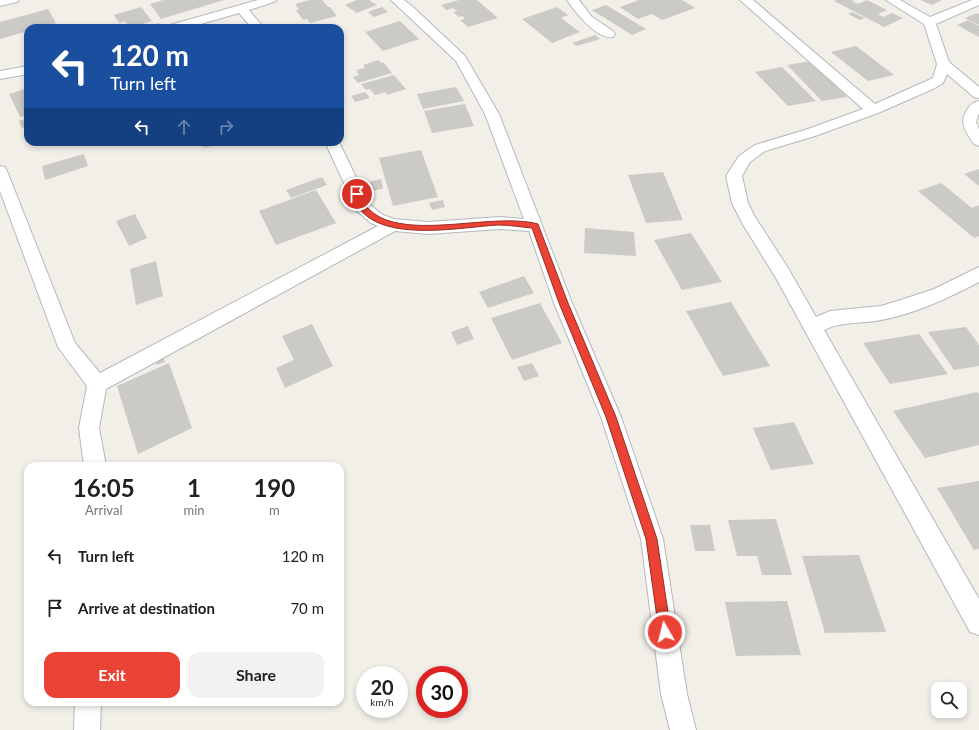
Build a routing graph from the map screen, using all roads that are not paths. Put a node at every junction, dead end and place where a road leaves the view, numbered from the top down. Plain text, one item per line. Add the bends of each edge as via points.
1 (13, 0) edge
2 (270, 0) edge
3 (398, 0) edge
4 (573, 0) edge
5 (746, 0) edge
6 (892, 0) edge
7 (979, 1) edge
8 (0, 3) edge
9 (242, 9) junction
10 (929, 22) junction
11 (188, 24) edge
12 (255, 24) edge
13 (609, 34) dead end
14 (943, 64) junction
15 (24, 71) edge
16 (0, 75) edge
17 (979, 94) edge
18 (979, 105) edge
19 (873, 110) junction
20 (979, 141) edge
21 (334, 146) edge
22 (0, 172) edge
23 (393, 225) junction
24 (535, 226) junction
25 (979, 274) edge
26 (813, 327) junction
27 (97, 384) junction
28 (94, 462) edge
29 (979, 623) edge
30 (88, 706) edge
31 (87, 730) edge
32 (683, 730) edge

1 - 8 street
2 - 9 street
3 - 24 street via 461,59 492,114
4 - 13 street via 588,19
5 - 19 street
6 - 10 street
7 - 10 street
9 - 11 street
9 - 12 street
10 - 14 street
14 - 17 street
14 - 19 street via 938,80
15 - 16 street
18 - 20 street via 969,115 969,124
19 - 26 street via 760,148 744,159 734,176 740,203 748,219
21 - 23 street via 363,207 376,219
22 - 27 street via 67,348
23 - 24 street via 428,228 500,222
23 - 27 street
24 - 32 street via 611,417 652,539 674,694
25 - 26 street via 940,294 906,306 881,313 830,318
26 - 29 street
27 - 28 street via 89,428
30 - 31 street

